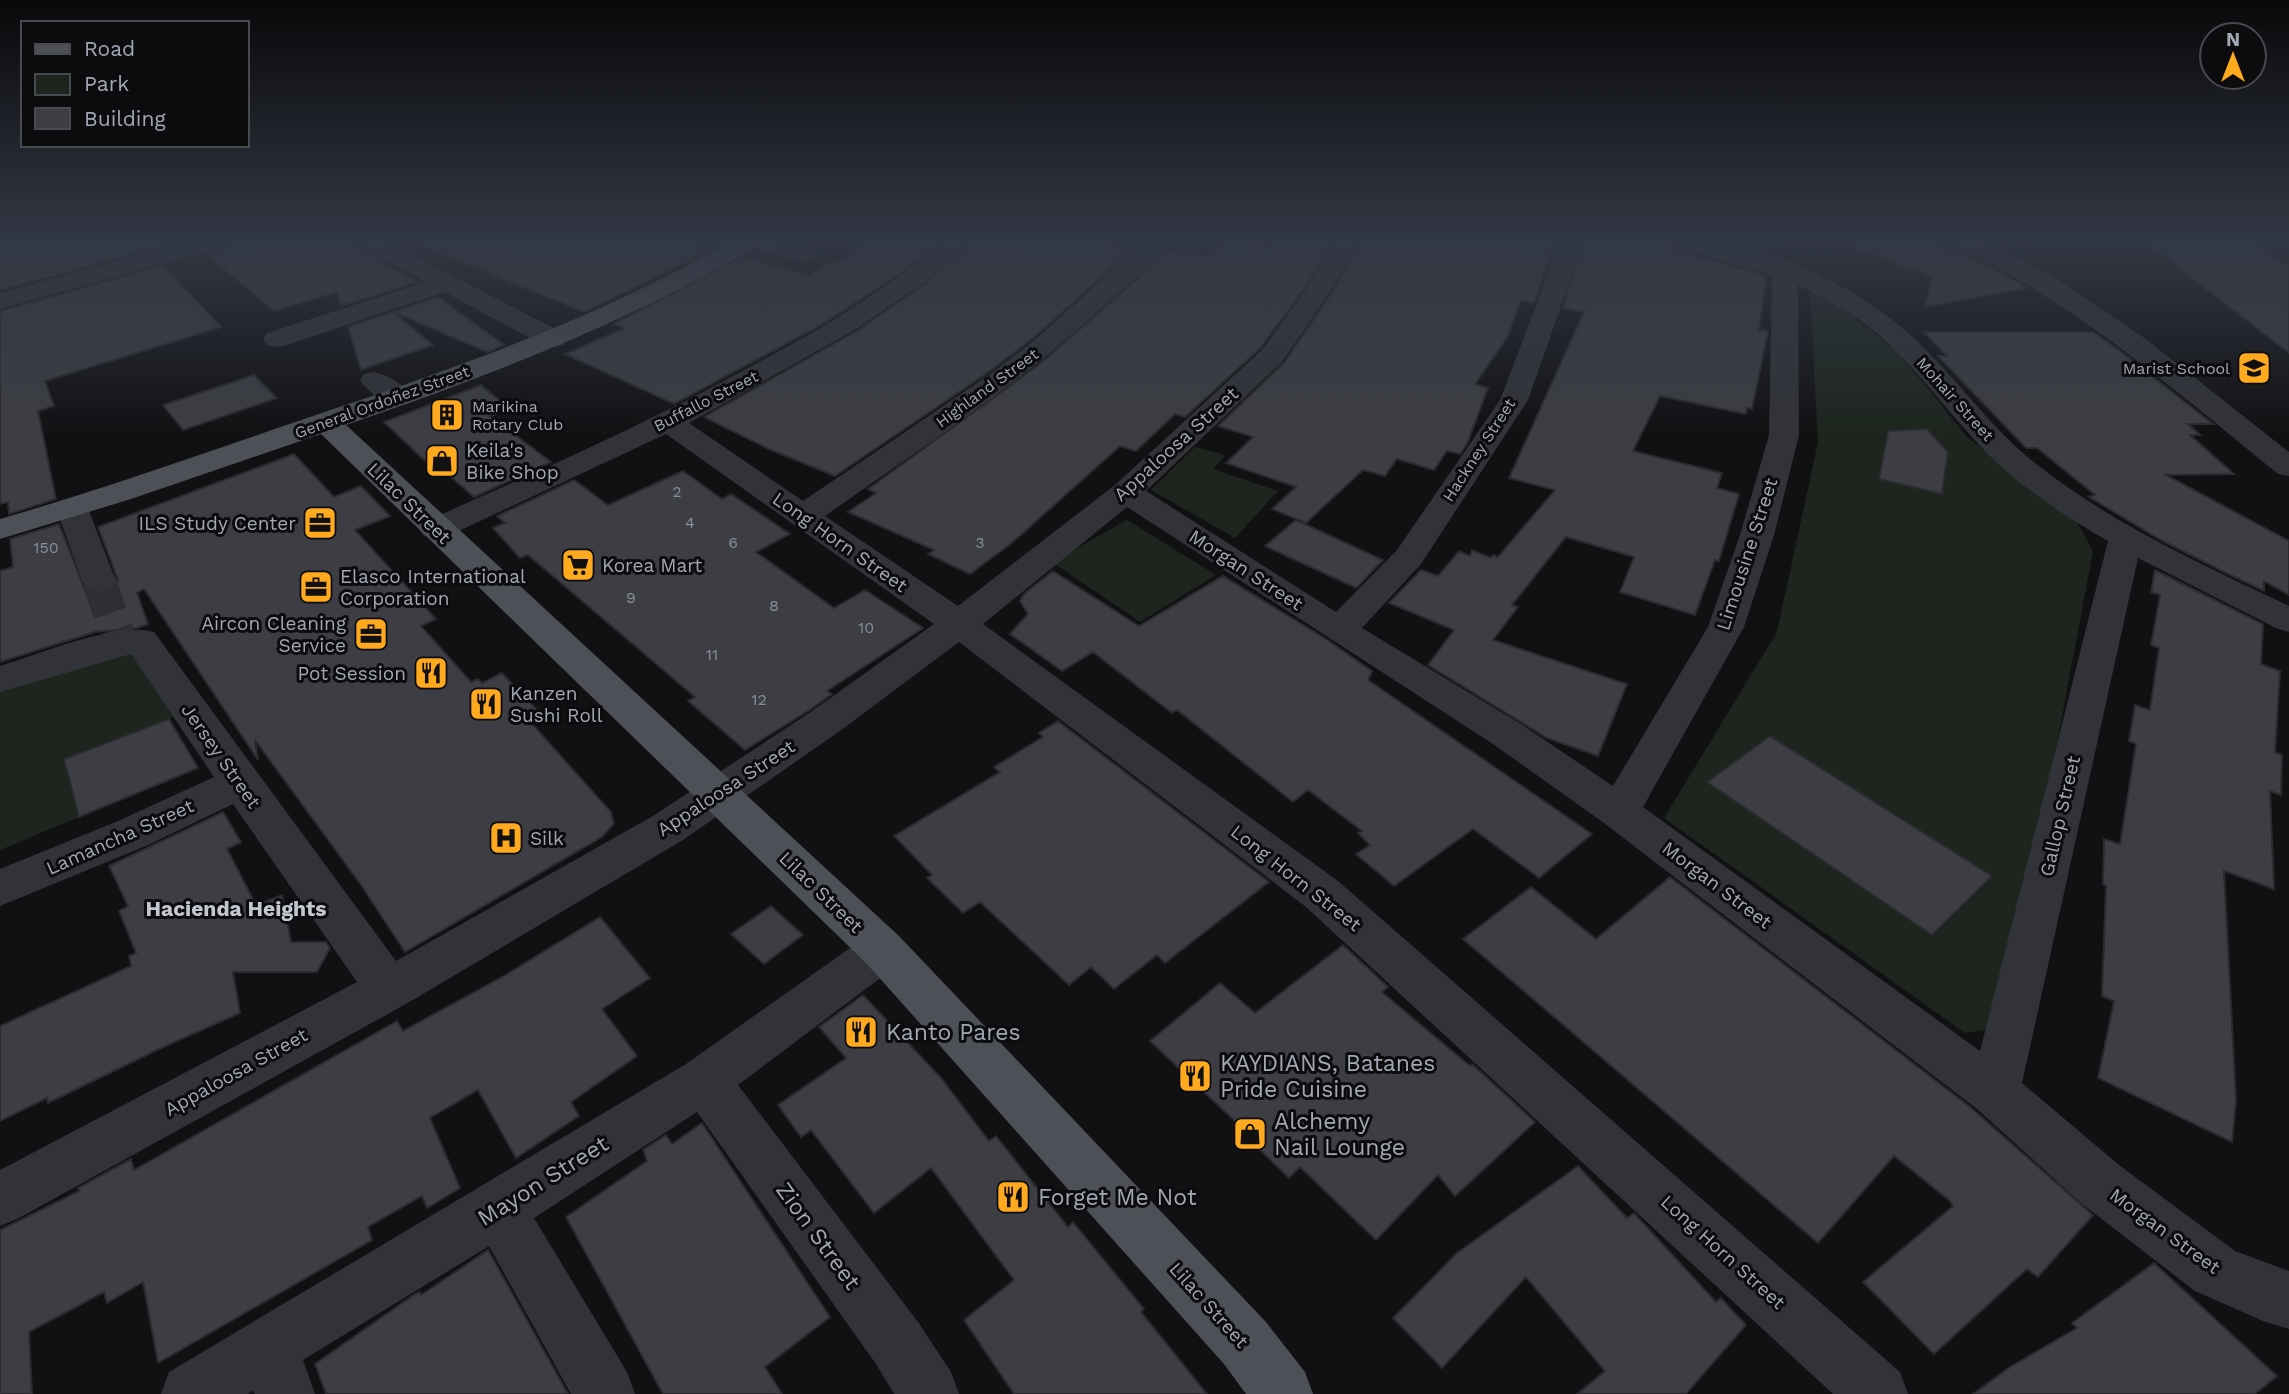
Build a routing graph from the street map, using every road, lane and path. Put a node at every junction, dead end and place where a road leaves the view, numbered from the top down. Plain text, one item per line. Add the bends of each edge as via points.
1 (378, 306) edge
2 (491, 306) edge
3 (624, 306) edge
4 (873, 306) edge
5 (1089, 306) edge
6 (1307, 306) edge
7 (1548, 306) edge
8 (1785, 306) edge
9 (1857, 306) edge
10 (2084, 306) edge
11 (2110, 306) edge
12 (277, 339) dead end
13 (553, 339) junction
14 (374, 380) dead end
15 (399, 397) junction
16 (326, 422) junction
17 (668, 422) junction
18 (2289, 440) edge
19 (2289, 467) edge
20 (1126, 492) junction
21 (72, 509) junction
22 (803, 516) junction
23 (0, 529) edge
24 (436, 529) junction
25 (2125, 539) junction
26 (99, 581) tunnel mouth
27 (2289, 620) edge
28 (959, 624) junction
29 (1339, 630) junction
30 (0, 679) edge
31 (240, 783) junction
32 (720, 795) junction
33 (1619, 812) junction
34 (0, 888) edge
35 (883, 950) junction
36 (389, 989) junction
37 (704, 1080) junction
38 (1995, 1092) junction
39 (0, 1199) edge
40 (498, 1209) junction
41 (2289, 1300) edge
42 (277, 1371) edge
43 (191, 1394) edge
44 (605, 1394) edge
45 (929, 1394) edge
46 (1283, 1394) edge
47 (1878, 1394) edge

1 - 12 street
2 - 13 street
3 - 13 main road, General Ordoñez Street
4 - 17 street, Buffallo Street
5 - 22 street, Highland Street via 999,381
6 - 20 street, Appaloosa Street via 1272,356
7 - 29 street, Hackney Street via 1514,400 1409,557
8 - 33 street, Limousine Street via 1784,435 1726,627
9 - 25 street, Mohair Street via 1911,350 1977,427 2022,468
10 - 19 street
11 - 18 street
13 - 15 main road, General Ordoñez Street
14 - 15 street
15 - 16 main road, General Ordoñez Street
16 - 21 main road, General Ordoñez Street
16 - 24 main road, Lilac Street
17 - 22 street, Long Horn Street
17 - 24 street, Buffallo Street
20 - 28 street, Appaloosa Street
20 - 29 street, Morgan Street
21 - 23 main road, General Ordoñez Street
21 - 26 street
22 - 28 street, Long Horn Street
24 - 32 main road, Lilac Street
25 - 27 street, Mohair Street
25 - 38 street, Gallop Street
28 - 32 street, Appaloosa Street
28 - 47 street, Long Horn Street via 1322,894
29 - 33 street, Morgan Street via 1507,734
30 - 31 street, Jersey Street via 119,638 142,641
31 - 34 street, Lamancha Street
31 - 36 street, Jersey Street
32 - 35 main road, Lilac Street
32 - 36 street, Appaloosa Street
33 - 38 street, Morgan Street
35 - 37 street, Mayon Street
35 - 46 main road, Lilac Street via 1245,1343
36 - 39 street, Appaloosa Street
37 - 40 street, Mayon Street
37 - 45 street, Zion Street via 897,1343
38 - 41 street, Morgan Street via 2100,1184 2215,1271
40 - 42 street, Mayon Street
40 - 44 street
42 - 43 street, Mayon Street

